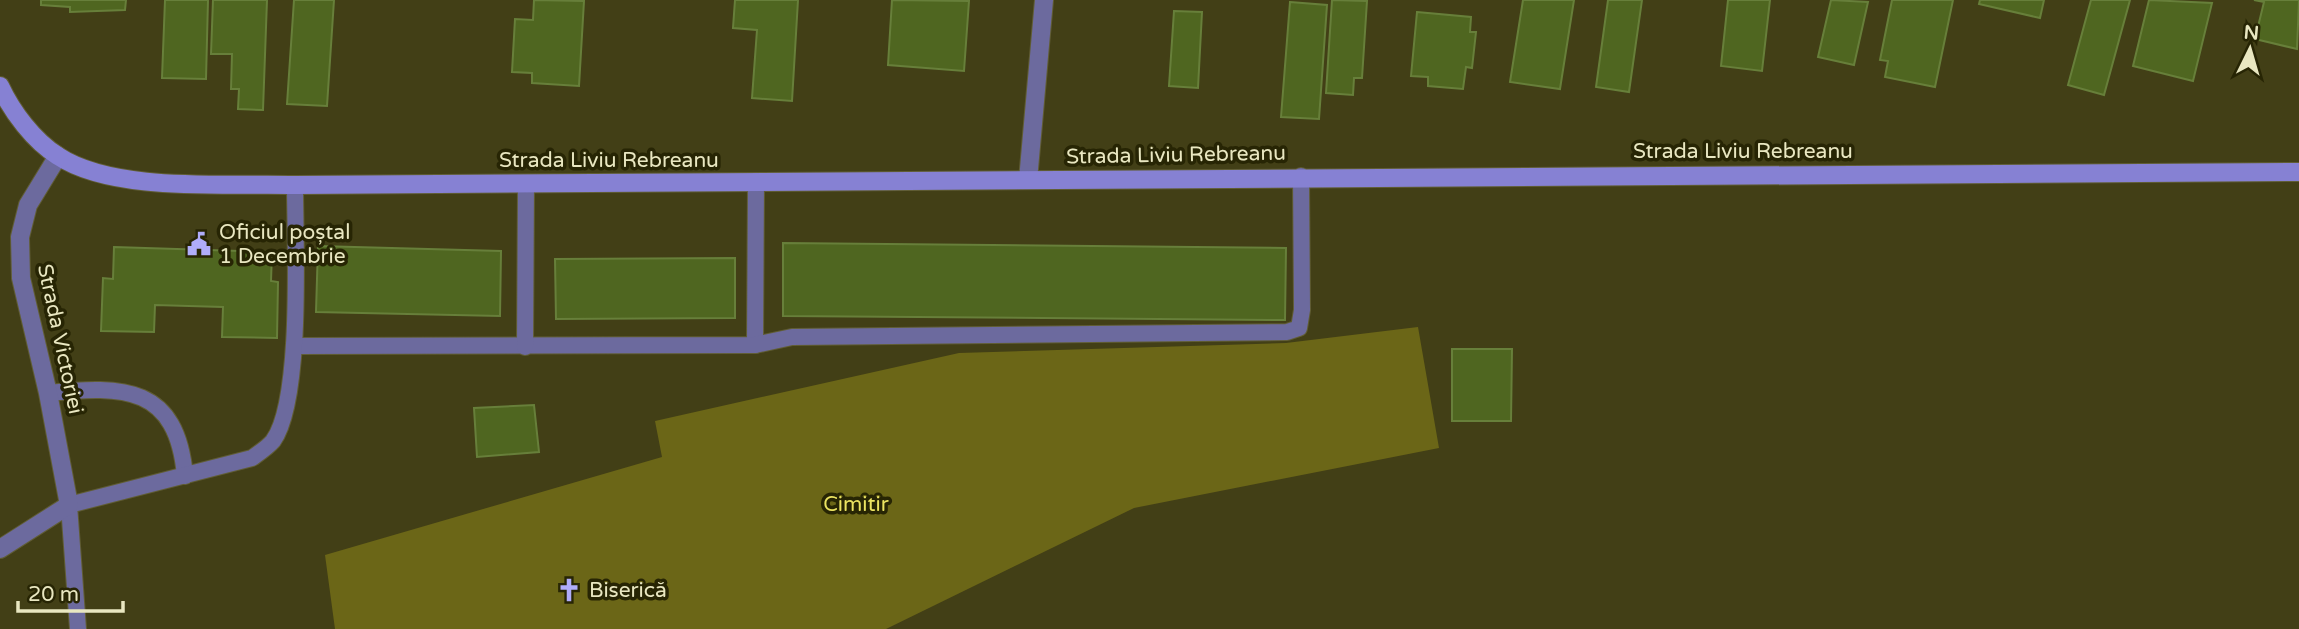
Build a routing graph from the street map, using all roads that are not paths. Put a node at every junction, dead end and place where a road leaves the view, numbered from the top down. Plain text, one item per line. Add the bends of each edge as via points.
1 (1044, 0) edge
2 (0, 86) edge
3 (58, 156) junction
4 (2299, 172) edge
5 (1301, 176) junction
6 (1028, 180) junction
7 (755, 181) junction
8 (526, 183) junction
9 (295, 185) junction
10 (755, 345) junction
11 (294, 346) junction
12 (526, 347) junction
13 (48, 393) junction
14 (185, 476) junction
15 (69, 505) junction
16 (0, 549) edge
17 (78, 629) edge

1 - 6 street
2 - 3 main road via 26,127
3 - 9 main road, Strada Liviu Rebreanu via 103,175 149,182
3 - 13 street, Strada Victoriei via 28,205 20,237 20,278
4 - 5 main road, Strada Liviu Rebreanu
5 - 6 main road, Strada Liviu Rebreanu
5 - 10 lane via 1302,310 1299,327 1287,332 792,337
6 - 7 main road, Strada Liviu Rebreanu
7 - 8 main road, Strada Liviu Rebreanu
7 - 10 lane
8 - 9 main road, Strada Liviu Rebreanu
8 - 12 lane
9 - 11 lane
10 - 12 lane
11 - 12 lane
11 - 14 lane via 285,414 273,441 253,458
13 - 14 lane via 98,388 133,392 156,406 173,426 183,448
13 - 15 street, Strada Victoriei
14 - 15 lane
15 - 16 street
15 - 17 lane

